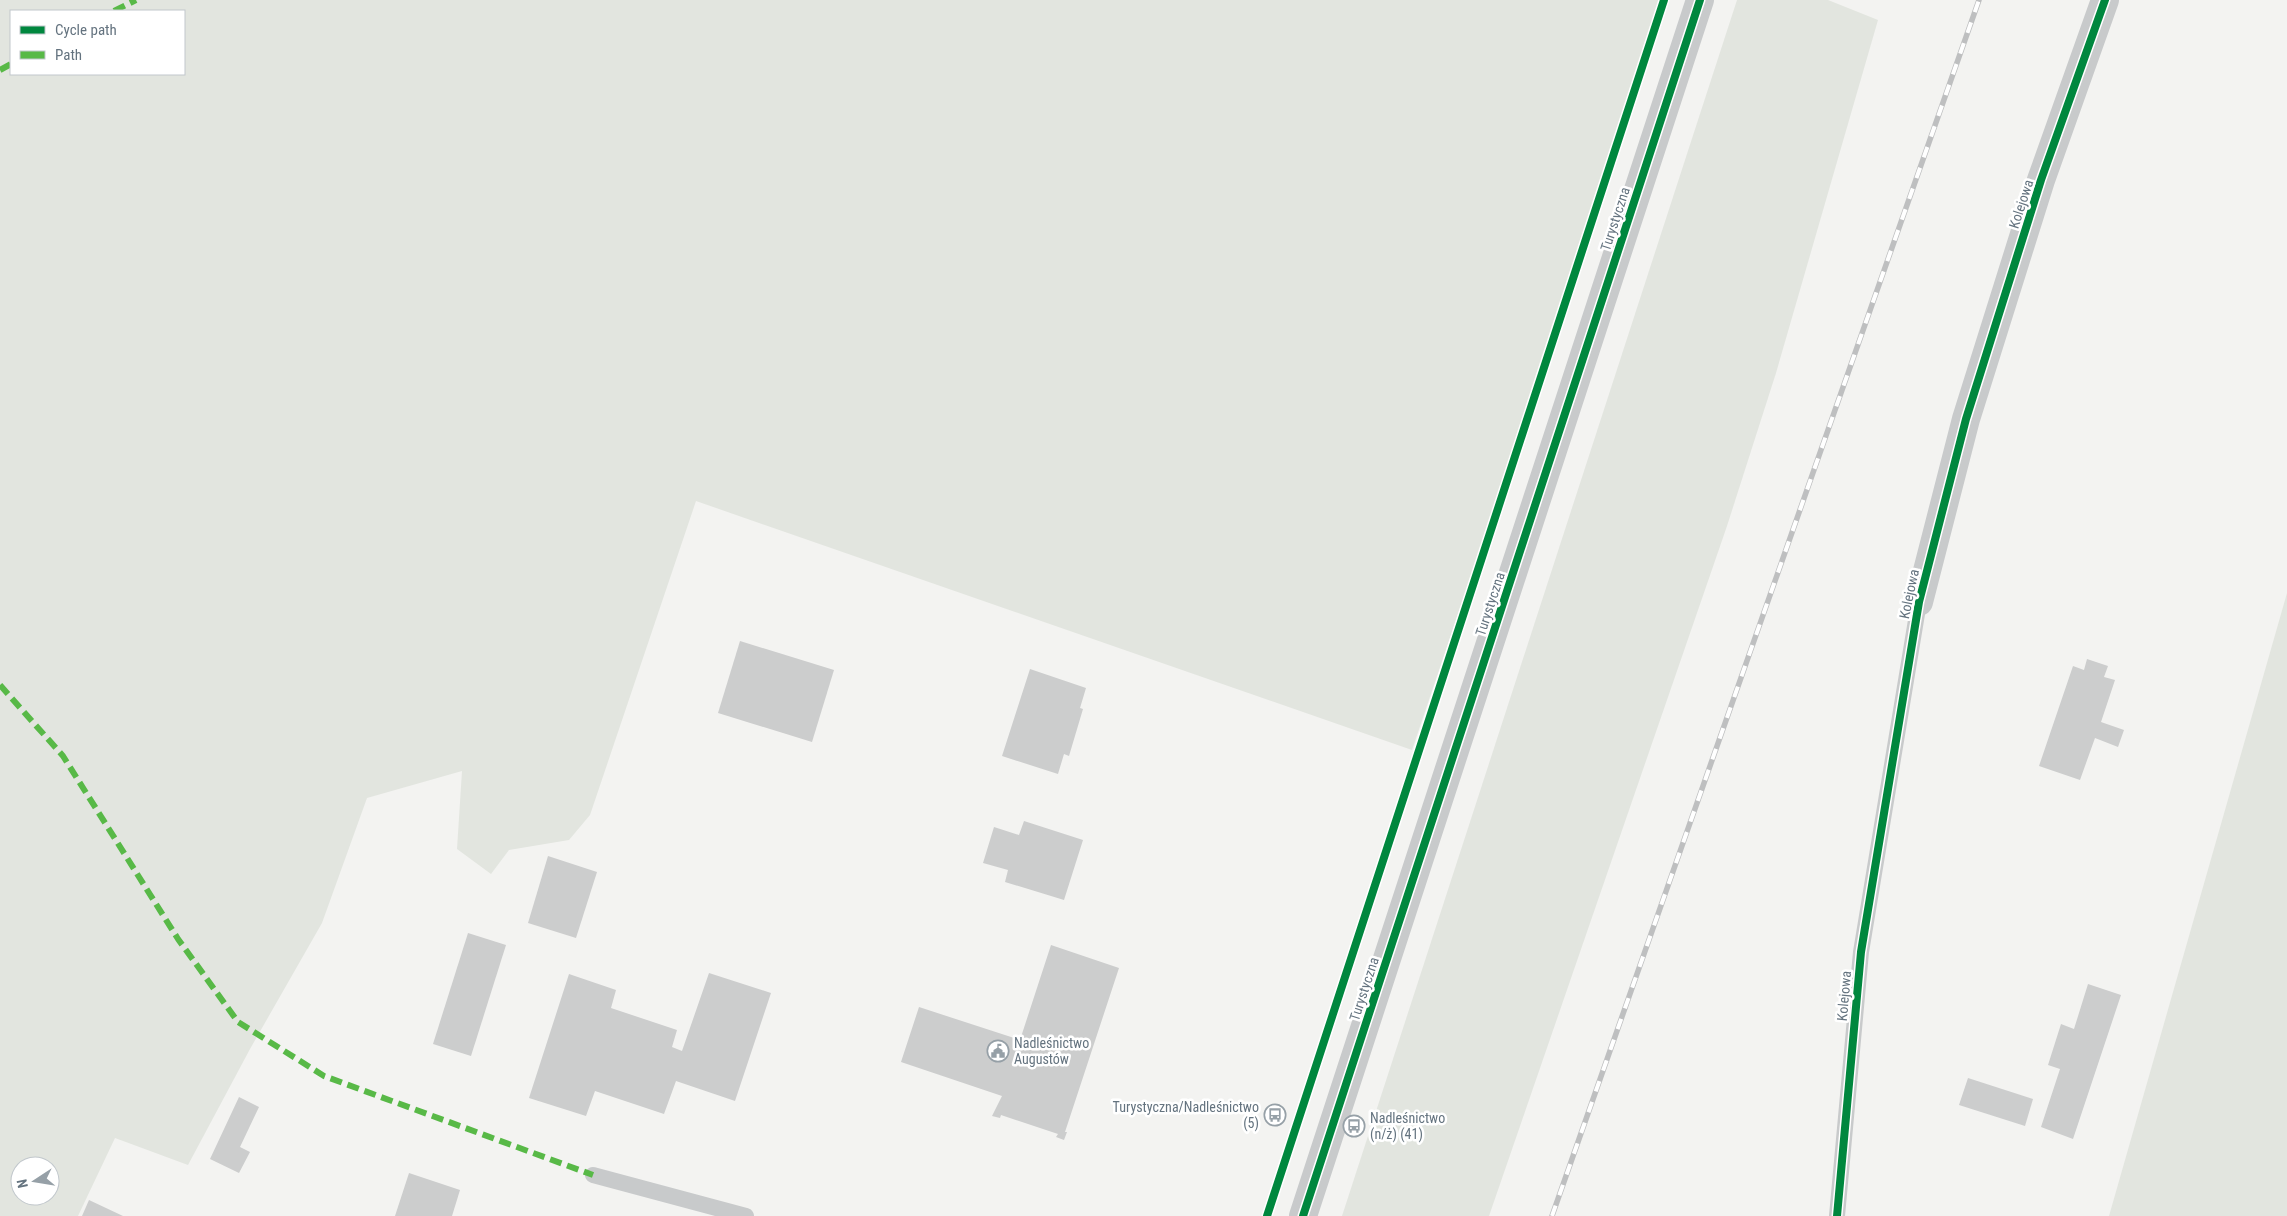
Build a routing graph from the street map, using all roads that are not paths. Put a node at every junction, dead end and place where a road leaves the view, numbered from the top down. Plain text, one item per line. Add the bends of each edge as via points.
1 (1700, 0) edge
2 (2105, 0) edge
3 (1919, 602) joint
4 (593, 1174) dead end
5 (746, 1216) edge
6 (1303, 1216) edge
7 (1837, 1216) edge

1 - 6 street, Turystyczna
2 - 3 street, Kolejowa via 2042,180 1966,419
3 - 7 lane, Kolejowa via 1861,952
4 - 5 lane

